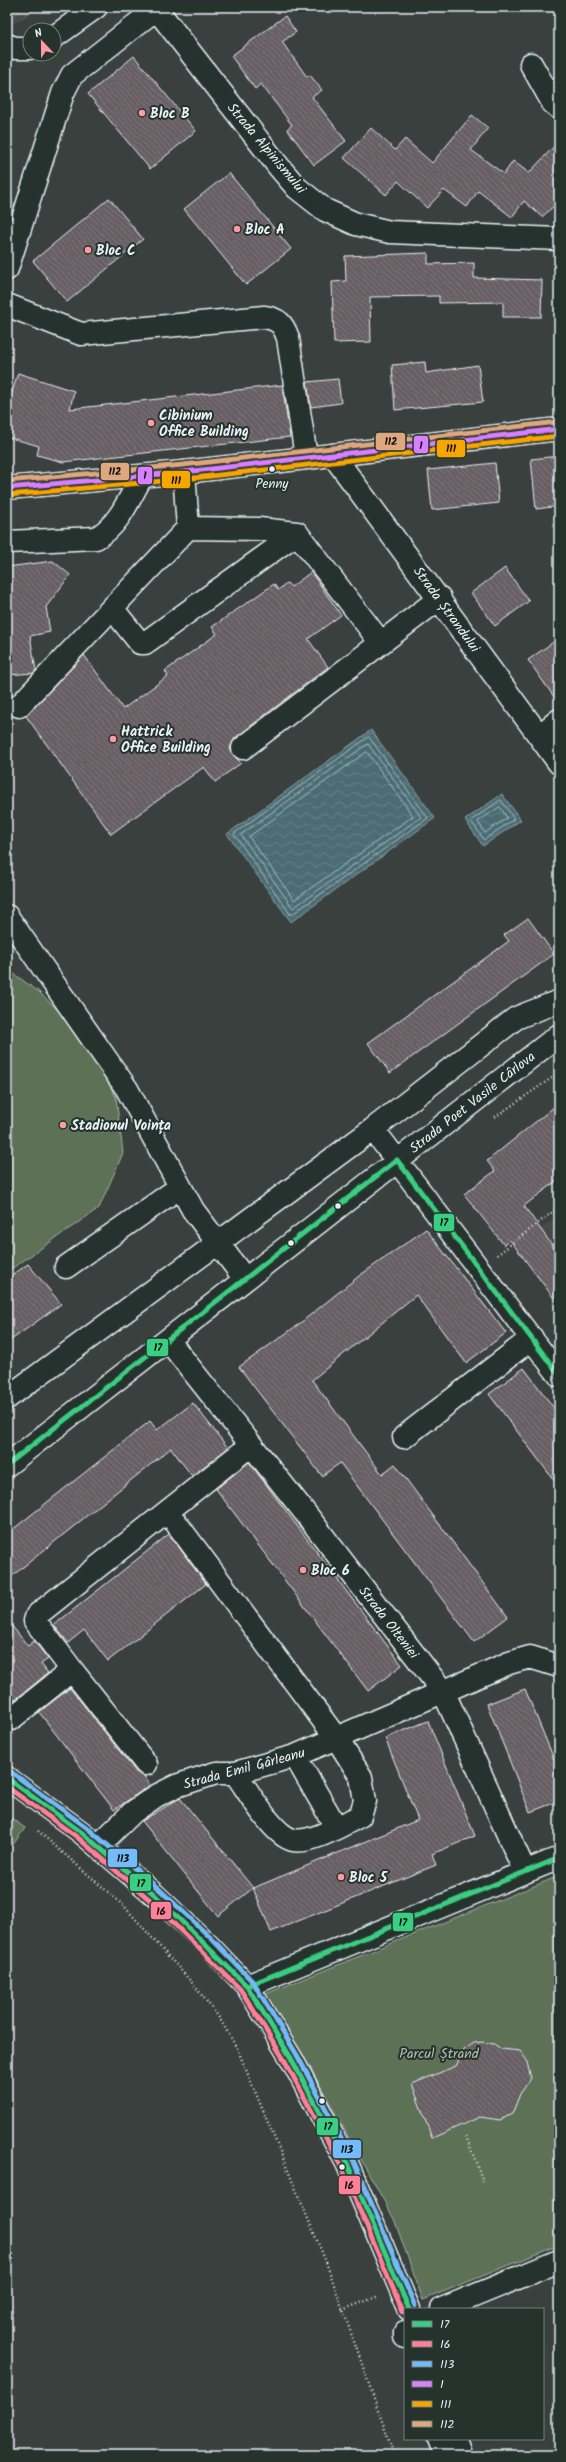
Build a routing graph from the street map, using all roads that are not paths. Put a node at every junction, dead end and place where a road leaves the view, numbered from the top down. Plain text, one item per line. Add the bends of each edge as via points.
1 (96, 7) edge
2 (156, 8) edge
3 (62, 31) edge
4 (7, 45) edge
5 (22, 48) edge
6 (531, 64) dead end
7 (559, 108) edge
8 (559, 239) edge
9 (7, 269) edge
10 (7, 305) edge
11 (559, 429) edge
12 (333, 455) junction
13 (306, 457) junction
14 (184, 472) junction
15 (142, 476) junction
16 (7, 488) edge
17 (188, 528) junction
18 (297, 533) junction
19 (7, 542) edge
20 (440, 598) junction
21 (112, 608) junction
22 (381, 643) junction
23 (19, 706) dead end
24 (559, 720) edge
25 (539, 736) junction
26 (243, 748) dead end
27 (559, 763) edge
28 (7, 916) edge
29 (559, 1001) edge
30 (559, 1035) edge
31 (373, 1129) junction
32 (397, 1160) junction
33 (180, 1186) junction
34 (217, 1242) junction
35 (66, 1267) dead end
36 (245, 1279) junction
37 (532, 1338) junction
38 (168, 1340) junction
39 (559, 1375) edge
40 (7, 1398) edge
41 (404, 1437) dead end
42 (251, 1445) junction
43 (7, 1465) edge
44 (168, 1512) junction
45 (558, 1668) edge
46 (72, 1670) junction
47 (444, 1693) junction
48 (7, 1719) edge
49 (337, 1739) junction
50 (295, 1756) junction
51 (146, 1764) dead end
52 (235, 1773) junction
53 (7, 1778) edge
54 (336, 1827) junction
55 (98, 1846) junction
56 (559, 1858) edge
57 (525, 1872) junction
58 (247, 1986) junction
59 (559, 2262) edge
60 (409, 2308) edge
61 (444, 2308) edge

1 - 3 street
2 - 8 street, Strada Alpinismului via 297,188 325,210 356,224 390,232
2 - 9 street via 72,75 63,93
4 - 5 street
6 - 7 street via 553,103
10 - 13 street via 82,334 275,318 283,326 288,338
11 - 12 street
12 - 13 street
12 - 20 street, Strada Ștrandului
13 - 14 street
14 - 15 street
14 - 17 street
15 - 16 street
15 - 19 street via 116,521 105,533 96,538
17 - 18 street via 259,529
17 - 21 street
18 - 21 street via 145,643 140,643
18 - 22 street
20 - 22 street
20 - 25 street, Strada Ștrandului
21 - 23 street
22 - 26 street
24 - 25 street
25 - 27 street, Strada Ștrandului
28 - 33 street via 127,1089
29 - 31 street via 516,1018
30 - 32 street, Strada Poet Vasile Cârlova
31 - 32 street
31 - 34 street
32 - 36 street, Strada Poet Vasile Cârlova
32 - 37 street
33 - 34 street via 192,1210
33 - 35 street
34 - 36 street
34 - 40 street
36 - 38 street, Strada Poet Vasile Cârlova
37 - 39 street
37 - 41 street
38 - 42 street, Strada Olteniei
38 - 43 street, Strada Poet Vasile Cârlova
42 - 44 street
42 - 47 street, Strada Olteniei
44 - 46 street via 37,1615 35,1621
44 - 49 street
45 - 47 street, Strada Emil Gârleanu via 530,1657 509,1663
46 - 48 street via 11,1719
46 - 51 street
47 - 49 street, Strada Emil Gârleanu
47 - 57 street, Strada Olteniei
49 - 50 street, Strada Emil Gârleanu
49 - 54 street via 361,1777 365,1801 360,1816
50 - 52 street, Strada Emil Gârleanu
50 - 54 street
52 - 54 street via 276,1830 294,1840 319,1836
52 - 55 street, Strada Emil Gârleanu via 216,1773 176,1786 156,1796 125,1819
53 - 55 street
55 - 58 street via 208,1945
56 - 57 street
57 - 58 street
58 - 60 street via 291,2058 347,2163
59 - 61 street

